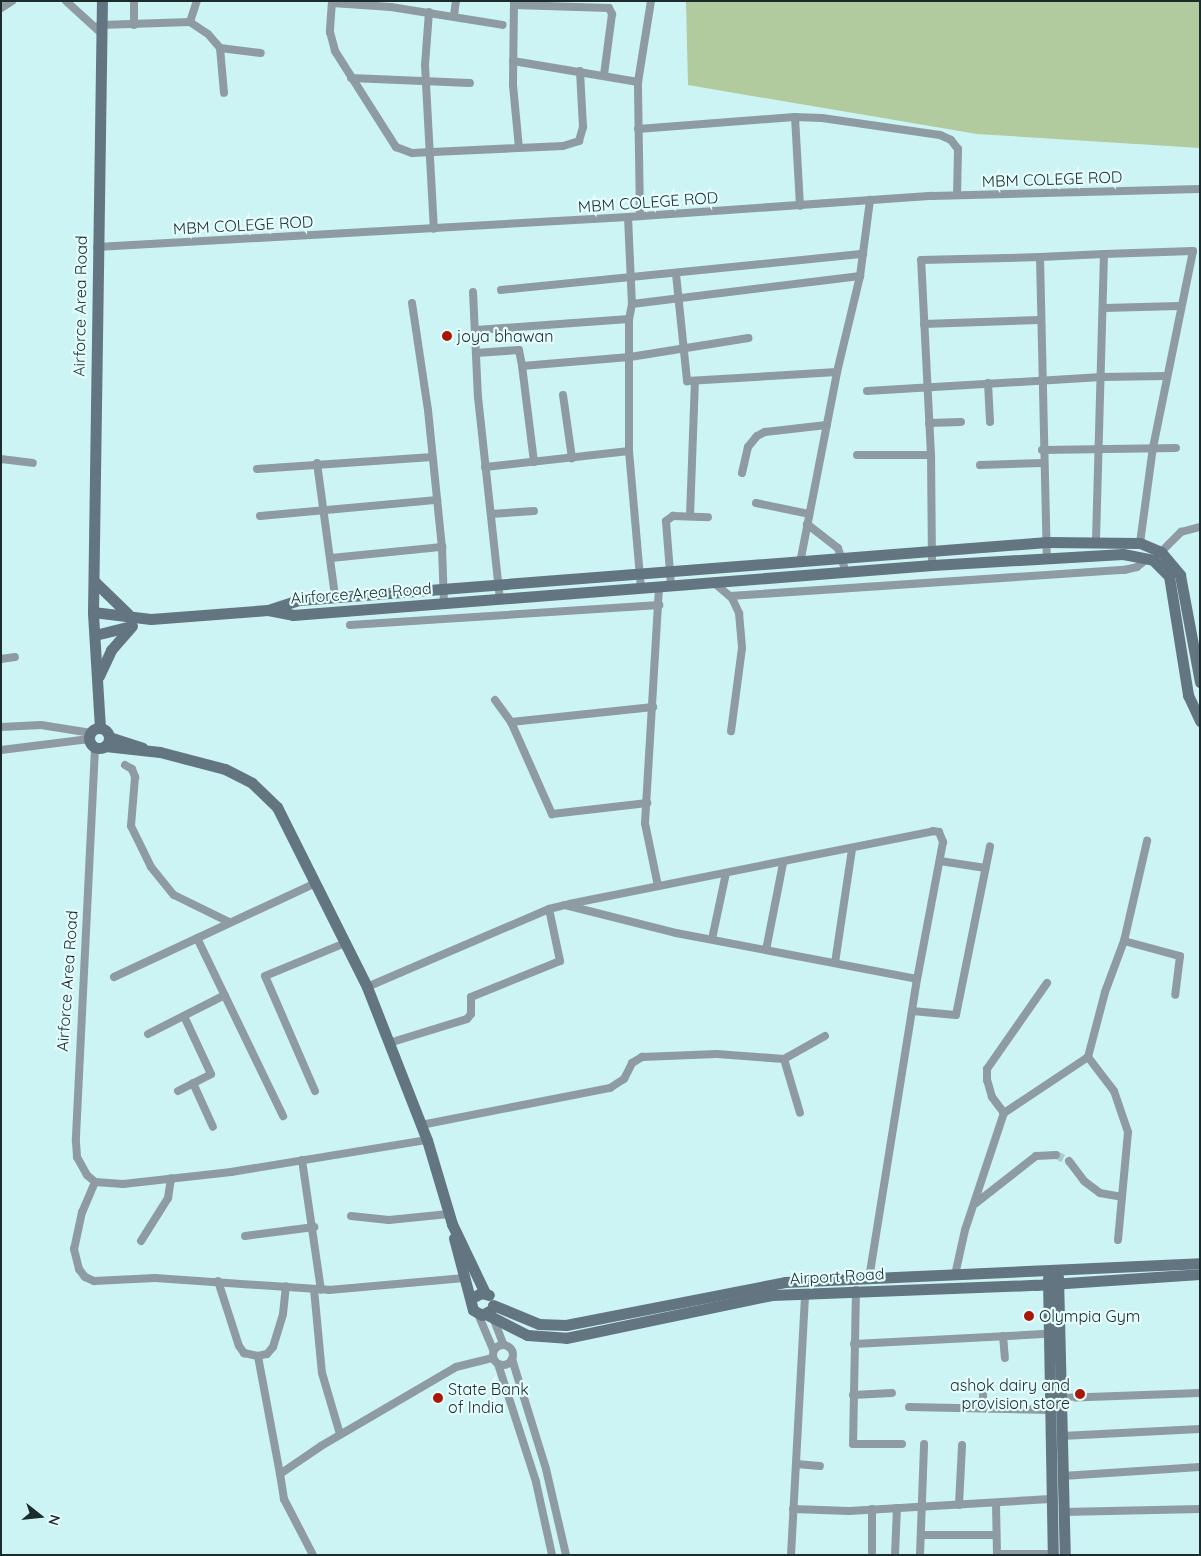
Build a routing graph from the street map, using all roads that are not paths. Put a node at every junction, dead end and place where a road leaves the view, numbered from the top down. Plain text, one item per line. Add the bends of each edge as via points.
1 (12, 1) edge
2 (66, 1) edge
3 (102, 1) edge
4 (134, 1) edge
5 (197, 1) edge
6 (456, 1) edge
7 (651, 1) edge
8 (332, 2) edge
9 (514, 3) edge
10 (391, 4) edge
11 (1, 8) edge
12 (430, 12) junction
13 (454, 15) junction
14 (190, 22) junction
15 (134, 25) junction
16 (502, 25) dead end
17 (100, 29) junction
18 (220, 48) junction
19 (261, 53) dead end
20 (513, 61) junction
21 (580, 71) junction
22 (604, 75) junction
23 (351, 78) junction
24 (426, 79) junction
25 (638, 82) junction
26 (470, 83) dead end
27 (224, 93) dead end
28 (795, 117) junction
29 (638, 130) junction
30 (519, 148) junction
31 (429, 153) junction
32 (1200, 189) edge
33 (957, 195) junction
34 (870, 200) junction
35 (800, 206) junction
36 (640, 216) junction
37 (628, 217) junction
38 (434, 229) junction
39 (97, 247) junction
40 (1196, 251) edge
41 (863, 254) junction
42 (1104, 254) junction
43 (1040, 257) junction
44 (676, 274) junction
45 (860, 276) junction
46 (632, 279) junction
47 (501, 290) dead end
48 (473, 292) dead end
49 (677, 299) junction
50 (412, 303) dead end
51 (632, 304) junction
52 (1180, 306) junction
53 (1104, 308) junction
54 (629, 319) junction
55 (1040, 320) junction
56 (924, 324) junction
57 (476, 330) junction
58 (748, 338) dead end
59 (682, 348) junction
60 (476, 352) junction
61 (630, 357) junction
62 (522, 366) junction
63 (837, 372) junction
64 (1166, 376) junction
65 (1102, 377) junction
66 (695, 381) junction
67 (1041, 381) junction
68 (988, 383) junction
69 (927, 386) junction
70 (867, 391) dead end
71 (563, 395) dead end
72 (961, 422) dead end
73 (990, 422) dead end
74 (929, 423) junction
75 (827, 425) junction
76 (1100, 447) junction
77 (1153, 447) junction
78 (1176, 448) dead end
79 (1042, 450) junction
80 (629, 451) junction
81 (857, 455) dead end
82 (931, 455) junction
83 (432, 457) junction
84 (572, 458) junction
85 (1, 459) edge
86 (534, 462) junction
87 (33, 463) dead end
88 (317, 463) junction
89 (1043, 463) junction
90 (980, 465) dead end
91 (485, 467) junction
92 (257, 469) dead end
93 (742, 473) dead end
94 (437, 500) junction
95 (756, 503) dead end
96 (324, 511) junction
97 (534, 511) dead end
98 (491, 514) junction
99 (809, 514) junction
100 (260, 516) dead end
101 (690, 516) junction
102 (708, 517) dead end
103 (807, 524) junction
104 (1200, 527) edge
105 (1096, 540) junction
106 (1047, 542) junction
107 (1140, 543) junction
108 (442, 547) junction
109 (1161, 552) junction
110 (931, 553) junction
111 (1047, 557) junction
112 (331, 558) junction
113 (1012, 559) junction
114 (843, 560) junction
115 (1150, 560) junction
116 (800, 563) junction
117 (932, 565) junction
118 (670, 572) junction
119 (846, 572) junction
120 (638, 575) junction
121 (1013, 576) junction
122 (94, 581) junction
123 (713, 582) junction
124 (498, 584) junction
125 (665, 586) junction
126 (641, 588) junction
127 (442, 589) junction
128 (730, 596) junction
129 (335, 597) junction
130 (498, 598) junction
131 (444, 603) junction
132 (658, 604) junction
133 (268, 610) junction
134 (94, 612) junction
135 (497, 613) junction
136 (131, 621) junction
137 (350, 625) dead end
138 (95, 635) junction
139 (15, 657) dead end
140 (1182, 657) junction
141 (1198, 657) edge
142 (1, 659) edge
143 (97, 679) junction
144 (1200, 682) edge
145 (495, 700) dead end
146 (653, 707) junction
147 (1200, 721) edge
148 (511, 722) junction
149 (1, 727) edge
150 (731, 731) dead end
151 (98, 738) junction
152 (1, 750) edge
153 (125, 765) dead end
154 (647, 804) junction
155 (1147, 841) dead end
156 (990, 846) dead end
157 (852, 850) junction
158 (940, 861) junction
159 (783, 863) junction
160 (985, 868) junction
161 (726, 873) junction
162 (316, 883) junction
163 (658, 886) junction
164 (565, 905) junction
165 (549, 909) junction
166 (229, 922) junction
167 (197, 938) junction
168 (712, 940) junction
169 (1124, 941) junction
170 (345, 943) junction
171 (766, 950) junction
172 (835, 963) junction
173 (114, 978) dead end
174 (918, 979) junction
175 (1047, 983) dead end
176 (367, 987) junction
177 (225, 995) junction
178 (1175, 995) dead end
179 (912, 1011) junction
180 (184, 1016) junction
181 (148, 1034) dead end
182 (825, 1036) dead end
183 (389, 1043) junction
184 (1088, 1056) junction
185 (784, 1059) junction
186 (193, 1083) junction
187 (178, 1091) dead end
188 (316, 1091) dead end
189 (800, 1113) dead end
190 (1004, 1113) junction
191 (284, 1116) dead end
192 (421, 1124) junction
193 (214, 1127) dead end
194 (427, 1140) junction
195 (1056, 1155) tunnel mouth
196 (302, 1160) junction
197 (1069, 1161) tunnel mouth
198 (171, 1178) junction
199 (96, 1182) junction
200 (1122, 1197) junction
201 (976, 1203) junction
202 (351, 1216) dead end
203 (450, 1219) junction
204 (314, 1227) junction
205 (244, 1236) dead end
206 (1118, 1240) dead end
207 (142, 1241) dead end
208 (1200, 1263) edge
209 (1053, 1271) junction
210 (1200, 1274) edge
211 (955, 1275) junction
212 (464, 1278) junction
213 (869, 1279) junction
214 (218, 1281) junction
215 (1053, 1284) junction
216 (286, 1286) junction
217 (317, 1290) junction
218 (856, 1290) junction
219 (485, 1293) junction
220 (805, 1293) junction
221 (472, 1298) junction
222 (488, 1313) junction
223 (1048, 1334) junction
224 (1003, 1336) junction
225 (504, 1344) junction
226 (854, 1344) junction
227 (258, 1356) junction
228 (495, 1358) junction
229 (1005, 1358) dead end
230 (512, 1360) junction
231 (892, 1393) dead end
232 (983, 1393) dead end
233 (1200, 1393) edge
234 (854, 1395) junction
235 (1061, 1398) junction
236 (909, 1407) dead end
237 (982, 1408) junction
238 (1050, 1410) junction
239 (1200, 1429) edge
240 (340, 1434) junction
241 (1062, 1436) junction
242 (902, 1444) dead end
243 (924, 1444) dead end
244 (962, 1445) dead end
245 (796, 1464) junction
246 (820, 1466) dead end
247 (1200, 1467) edge
248 (280, 1474) junction
249 (1063, 1476) junction
250 (1051, 1499) junction
251 (996, 1503) junction
252 (923, 1505) junction
253 (959, 1505) junction
254 (897, 1508) junction
255 (1200, 1508) edge
256 (793, 1509) junction
257 (872, 1509) junction
258 (1064, 1512) junction
259 (996, 1534) junction
260 (921, 1535) junction
261 (872, 1552) dead end
262 (997, 1554) edge
263 (1057, 1554) edge
264 (313, 1555) edge
265 (552, 1555) edge
266 (566, 1555) edge
267 (791, 1555) edge
268 (895, 1555) edge
269 (920, 1555) edge

1 - 11 street
2 - 17 street
3 - 17 street, Airforce Area Road
4 - 15 street
5 - 14 street
6 - 13 street
7 - 25 street
8 - 10 street
8 - 23 street via 331,42
9 - 20 street
9 - 22 street via 609,8 612,14
10 - 12 street
12 - 13 street
12 - 24 street
13 - 16 street
14 - 15 street
14 - 18 street via 208,34
15 - 17 street
17 - 39 street, Airforce Area Road
18 - 19 street
18 - 27 street
20 - 21 street
20 - 30 street
21 - 22 street
21 - 30 street via 583,127 579,141 563,146
22 - 25 street
23 - 24 street
23 - 31 street via 396,147 412,153
24 - 26 street
24 - 31 street
25 - 29 street
28 - 29 street
28 - 33 street via 893,127 951,140 958,149
28 - 35 street
29 - 36 street
30 - 31 street
31 - 38 street
32 - 33 street, MBM COLEGE ROD
33 - 34 street, MBM COLEGE ROD
34 - 35 street, MBM COLEGE ROD
34 - 41 street
35 - 36 street, MBM COLEGE ROD
36 - 37 street, MBM COLEGE ROD
37 - 38 street, MBM COLEGE ROD
37 - 46 street
38 - 39 street, MBM COLEGE ROD
39 - 122 street, Airforce Area Road
40 - 42 street
40 - 52 street
41 - 44 street
41 - 45 street
42 - 43 street
42 - 53 street
43 - 55 street
43 - 56 street via 921,260
44 - 46 street
44 - 49 street
45 - 49 street
45 - 63 street
46 - 47 street
46 - 51 street
48 - 57 street
49 - 51 street
49 - 59 street
50 - 83 street
51 - 54 street
52 - 53 street
52 - 64 street
53 - 65 street
54 - 57 street
54 - 61 street
55 - 56 street
55 - 67 street
56 - 69 street
57 - 60 street
58 - 59 street
59 - 61 street
59 - 66 street via 687,381
60 - 62 street via 519,350
60 - 91 street
61 - 62 street
61 - 80 street
62 - 86 street
63 - 66 street
63 - 75 street
64 - 65 street
64 - 77 street
65 - 67 street
65 - 76 street
66 - 101 street
67 - 68 street
67 - 79 street
68 - 69 street
68 - 73 street
69 - 70 street
69 - 74 street
71 - 84 street
72 - 74 street
74 - 82 street
75 - 93 street via 765,432 748,447
75 - 99 street
76 - 77 street
76 - 79 street
76 - 105 street
77 - 78 street
77 - 107 street
79 - 89 street
80 - 84 street
80 - 120 street
81 - 82 street
82 - 110 street
83 - 88 street
83 - 94 street
84 - 86 street
85 - 87 street
86 - 91 street
88 - 92 street
88 - 96 street
89 - 90 street
89 - 106 street
91 - 98 street
94 - 96 street
94 - 108 street
95 - 99 street
96 - 100 street
96 - 112 street
97 - 98 street
98 - 124 street
99 - 103 street
101 - 102 street
101 - 118 street via 673,516 666,521
103 - 114 street via 834,543
103 - 116 street
104 - 109 street via 1181,532
105 - 106 street
105 - 107 street
106 - 110 street
106 - 111 street
107 - 109 street
108 - 112 street
108 - 127 street
109 - 115 street
109 - 141 street via 1180,575
110 - 114 street
110 - 117 street
111 - 113 street, Airforce Area Road
111 - 115 street, Airforce Area Road via 1106,553
112 - 129 street
113 - 117 street, Airforce Area Road
113 - 121 street
114 - 116 street
114 - 119 street
115 - 121 street via 1124,570
115 - 140 street via 1163,567 1173,584
116 - 118 street
117 - 119 street, Airforce Area Road
118 - 120 street
118 - 125 street
119 - 123 street, Airforce Area Road
120 - 124 street
120 - 126 street
121 - 128 street
122 - 134 street, Airforce Area Road
122 - 136 street
123 - 125 street, Airforce Area Road
123 - 128 street
124 - 127 street
124 - 130 street
125 - 126 street, Airforce Area Road
125 - 132 street
126 - 130 street, Airforce Area Road
127 - 129 street
127 - 131 street
128 - 150 street via 739,613 742,648
129 - 133 street via 298,600
130 - 131 street, Airforce Area Road
130 - 135 street
131 - 133 street, Airforce Area Road via 293,615
132 - 135 street
132 - 146 street
133 - 136 street, Airforce Area Road
134 - 136 street, Airforce Area Road
134 - 138 street, Airforce Area Road
135 - 137 street
136 - 138 street, Airforce Area Road
136 - 143 street via 111,650
138 - 143 street, Airforce Area Road
139 - 142 street
140 - 141 street
140 - 147 street via 1188,695
141 - 144 street
143 - 151 street, Airforce Area Road
145 - 148 street
146 - 148 street
146 - 154 street
148 - 154 street via 552,814
149 - 151 street via 41,725
151 - 152 street
151 - 162 street via 225,769 267,794 296,840
151 - 199 street, Airforce Area Road via 76,1142 81,1166
153 - 166 street via 132,769 135,777 131,826 151,867 174,895
154 - 163 street via 645,823
155 - 169 street
156 - 160 street
157 - 158 street via 933,831 942,836
157 - 159 street
157 - 172 street
158 - 160 street
158 - 174 street
159 - 161 street
159 - 171 street
160 - 179 street via 956,1015
161 - 163 street
161 - 168 street
162 - 166 street
162 - 170 street
163 - 164 street
164 - 165 street
164 - 168 street
165 - 176 street
165 - 183 street via 560,961 471,996 471,1014 467,1019
166 - 167 street
167 - 173 street
167 - 177 street
168 - 171 street
169 - 178 street via 1180,956
169 - 184 street via 1105,992
170 - 176 street
170 - 188 street via 265,976
171 - 172 street
172 - 174 street
174 - 179 street
175 - 190 street via 987,1069 986,1080 992,1097
176 - 183 street
177 - 180 street
177 - 191 street
179 - 213 street
180 - 181 street
180 - 186 street via 211,1074
182 - 185 street
183 - 192 street
184 - 190 street
184 - 200 street via 1114,1091 1128,1132
185 - 189 street
185 - 192 street via 717,1054 642,1057 632,1063 624,1079 610,1088
186 - 187 street
186 - 193 street
190 - 201 street
192 - 194 street
194 - 196 street
194 - 203 street
195 - 201 street via 1036,1156
196 - 198 street
196 - 204 street
197 - 200 street via 1084,1181 1100,1193
198 - 199 street via 123,1184
198 - 207 street via 168,1198
199 - 214 street via 82,1212 74,1249 79,1269 85,1277 94,1281 155,1278
200 - 206 street
201 - 211 street via 965,1230
202 - 203 street via 389,1220
203 - 212 street
203 - 219 street
204 - 205 street
204 - 217 street
208 - 209 street, Airport Road
209 - 211 street, Airport Road
209 - 215 street
210 - 215 street, Airport Road
211 - 213 street, Airport Road
212 - 217 street
212 - 221 street
213 - 222 street, Airport Road via 786,1282 566,1325 539,1324
214 - 216 street
214 - 227 street via 238,1346 244,1352
215 - 218 street, Airport Road
215 - 223 street
215 - 235 street
216 - 217 street
216 - 227 street via 283,1314 273,1347 267,1354
217 - 240 street via 322,1373
218 - 220 street, Airport Road
218 - 226 street
219 - 221 street
219 - 222 street
220 - 222 street, Airport Road via 772,1295 566,1338 526,1335
220 - 245 street
221 - 222 street via 473,1310
222 - 225 street
222 - 228 street
223 - 224 street
223 - 238 street
224 - 226 street
224 - 229 street
225 - 228 street
225 - 230 street via 510,1348
226 - 234 street
227 - 248 street
228 - 230 street via 506,1364
228 - 240 street via 456,1367
228 - 265 street via 536,1482
230 - 266 street via 546,1469
231 - 234 street
232 - 237 street
233 - 235 street
234 - 242 street via 853,1444
235 - 241 street
236 - 237 street
237 - 238 street
238 - 250 street
239 - 241 street
240 - 248 street
241 - 249 street
243 - 252 street
244 - 253 street
245 - 246 street
245 - 256 street
247 - 249 street
248 - 264 street via 284,1499
249 - 258 street
250 - 251 street
250 - 263 street
251 - 253 street
251 - 259 street
252 - 253 street
252 - 254 street
252 - 260 street
254 - 257 street
254 - 268 street
255 - 258 street
256 - 257 street
256 - 267 street
257 - 261 street
258 - 263 street
259 - 260 street
259 - 262 street
260 - 269 street
262 - 263 street

